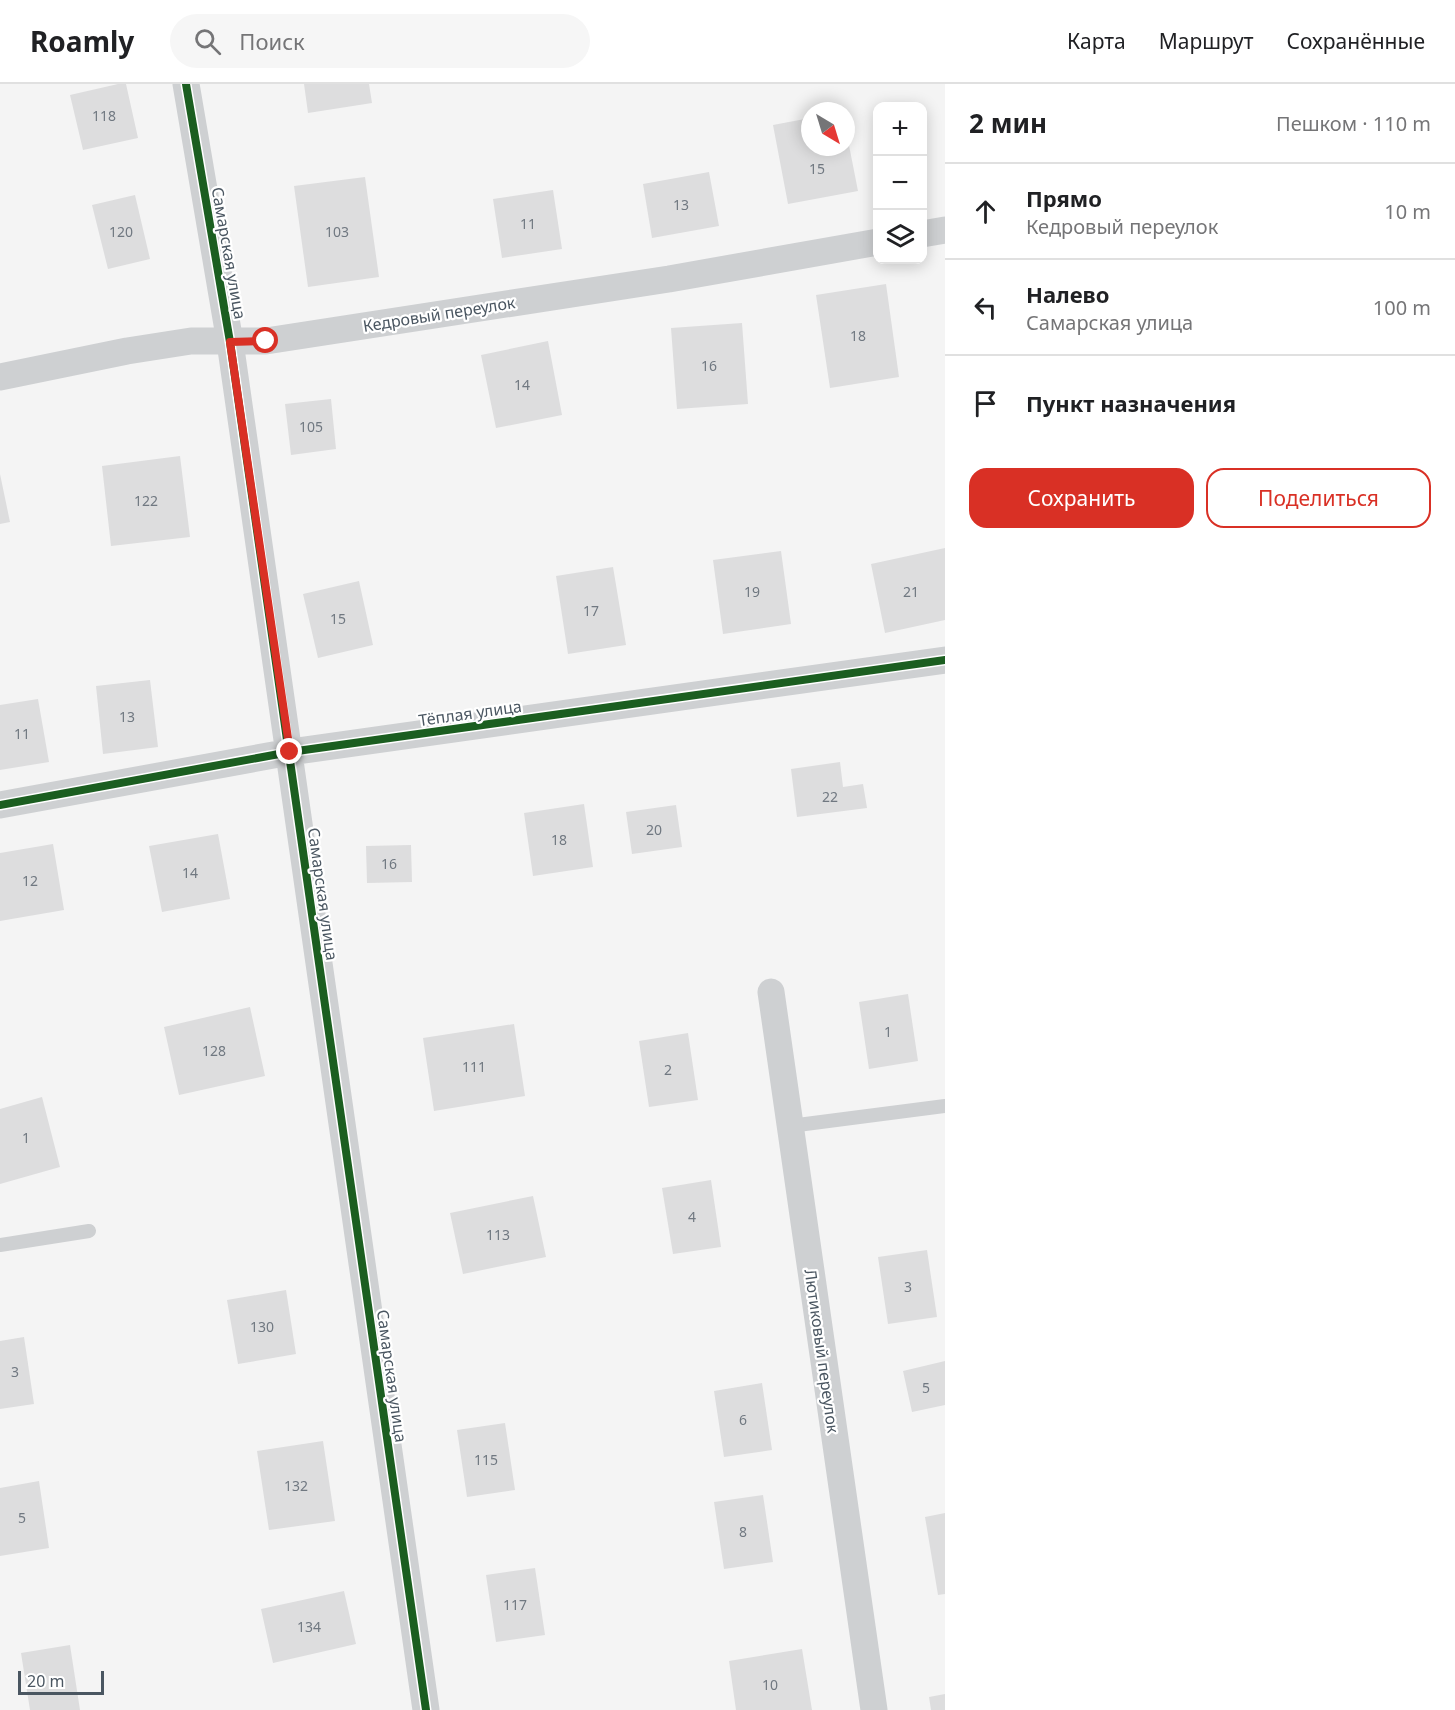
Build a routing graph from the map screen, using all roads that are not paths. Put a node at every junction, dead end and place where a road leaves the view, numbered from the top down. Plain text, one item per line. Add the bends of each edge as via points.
1 (186, 84) edge
2 (945, 230) edge
3 (927, 233) edge
4 (873, 243) edge
5 (230, 342) junction
6 (0, 377) edge
7 (945, 660) edge
8 (290, 752) junction
9 (0, 805) edge
10 (771, 992) dead end
11 (945, 1106) edge
12 (790, 1126) junction
13 (89, 1231) dead end
14 (0, 1245) edge
15 (426, 1710) edge
16 (874, 1710) edge

1 - 5 street, Самарская улица
2 - 3 street
4 - 5 street, Кедровый переулок via 657,281 266,341
5 - 6 street, Кедровый переулок via 181,342
5 - 8 street, Самарская улица
7 - 8 street, Тёплая улица
8 - 9 street, Тёплая улица
8 - 15 street, Самарская улица
10 - 12 street, Лютиковый переулок
11 - 12 lane
12 - 16 street, Лютиковый переулок
13 - 14 lane

